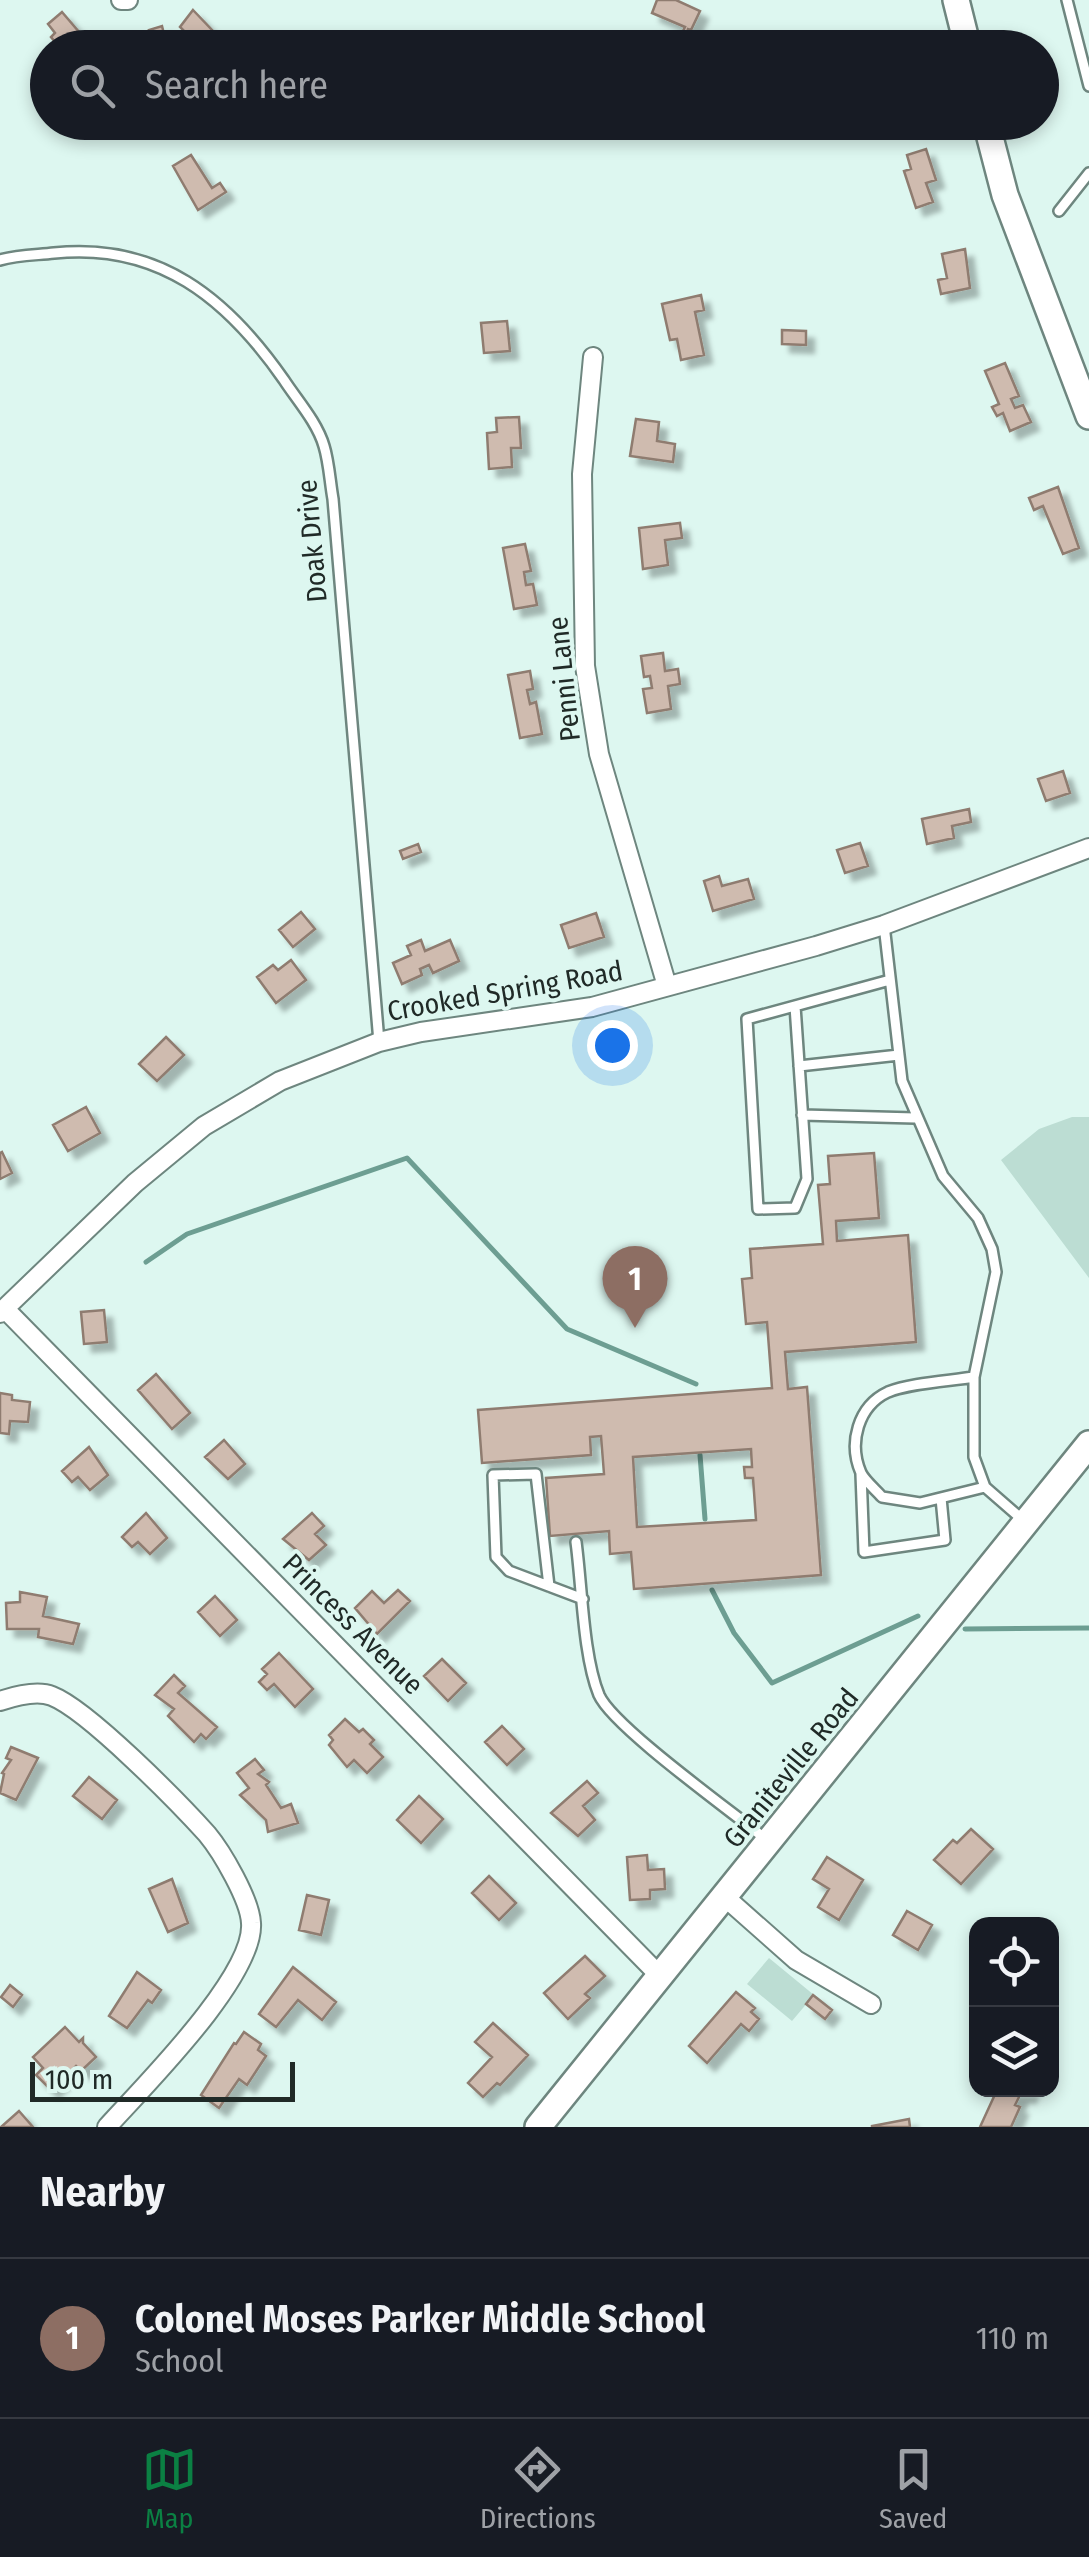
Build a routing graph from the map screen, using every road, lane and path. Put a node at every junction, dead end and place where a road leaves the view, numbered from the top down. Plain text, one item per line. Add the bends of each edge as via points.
1 (956, 0) edge
2 (1067, 0) edge
3 (964, 30) edge
4 (1089, 86) edge
5 (991, 140) edge
6 (1089, 173) edge
7 (1059, 211) dead end
8 (0, 260) edge
9 (592, 357) dead end
10 (1089, 416) edge
11 (1089, 848) edge
12 (884, 926) junction
13 (890, 980) junction
14 (667, 986) junction
15 (795, 1006) junction
16 (379, 1042) junction
17 (899, 1055) junction
18 (799, 1066) junction
19 (802, 1116) junction
20 (915, 1118) junction
21 (3, 1312) edge
22 (974, 1377) junction
23 (1089, 1444) edge
24 (861, 1473) junction
25 (985, 1487) junction
26 (941, 1498) junction
27 (1026, 1523) junction
28 (576, 1542) dead end
29 (550, 1586) junction
30 (583, 1600) junction
31 (0, 1701) edge
32 (770, 1842) junction
33 (726, 1898) junction
34 (661, 1977) junction
35 (871, 2004) dead end
36 (107, 2127) edge
37 (538, 2127) edge

1 - 3 main road
2 - 4 lane
5 - 10 main road via 1012,216
6 - 7 lane
8 - 16 lane, Doak Drive via 70,251 125,255 160,266 239,322 324,444
9 - 14 street, Penni Lane via 582,474 586,666 600,754
11 - 12 street, Crooked Spring Road
12 - 13 lane
12 - 14 street, Crooked Spring Road
13 - 15 lane
13 - 17 lane
14 - 16 street, Crooked Spring Road via 592,1007
15 - 18 lane
15 - 19 lane via 747,1019 758,1209 795,1208 807,1179
16 - 21 street, Crooked Spring Road via 280,1081 204,1126
17 - 18 lane
17 - 20 lane
18 - 19 lane
19 - 20 lane
20 - 22 lane via 942,1176 978,1218 992,1249 996,1272
21 - 34 street, Princess Avenue
22 - 24 lane via 889,1392 870,1405 856,1425
22 - 25 lane via 974,1457
23 - 27 main road, Graniteville Road
24 - 26 lane via 882,1497 920,1503
24 - 26 lane via 864,1552 946,1540
25 - 26 lane
25 - 27 lane
27 - 32 main road, Graniteville Road
28 - 30 lane
29 - 29 lane via 509,1571 496,1557 493,1475 536,1474
29 - 30 lane
30 - 32 lane via 601,1699
31 - 36 street via 18,1694 51,1696 125,1753 210,1837 252,1924 241,1966
32 - 33 main road, Graniteville Road
33 - 34 main road, Graniteville Road
33 - 35 street via 796,1960
34 - 37 main road, Graniteville Road

